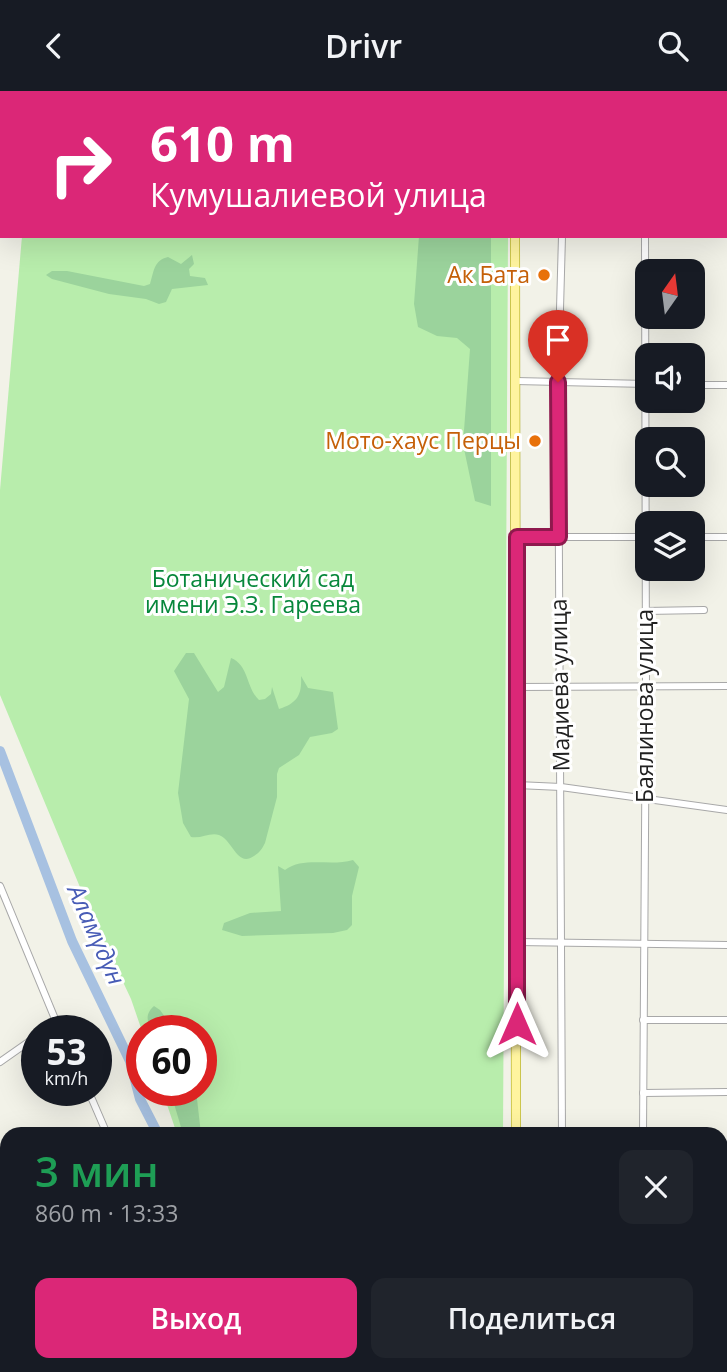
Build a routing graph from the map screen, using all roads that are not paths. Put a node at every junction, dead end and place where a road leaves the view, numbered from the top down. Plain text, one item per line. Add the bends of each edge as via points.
1 (515, 238) edge
2 (562, 238) edge
3 (645, 238) edge
4 (646, 343) edge
5 (516, 381) junction
6 (558, 382) junction
7 (635, 384) edge
8 (705, 385) edge
9 (727, 385) edge
10 (646, 413) edge
11 (646, 511) edge
12 (517, 537) junction
13 (559, 537) junction
14 (635, 537) edge
15 (705, 537) edge
16 (727, 537) edge
17 (645, 581) edge
18 (704, 610) dead end
19 (645, 611) junction
20 (646, 686) junction
21 (727, 686) edge
22 (517, 687) junction
23 (560, 688) junction
24 (517, 785) junction
25 (561, 787) junction
26 (645, 798) junction
27 (727, 810) edge
28 (0, 886) edge
29 (517, 942) junction
30 (561, 943) junction
31 (644, 943) junction
32 (727, 945) edge
33 (53, 1015) edge
34 (643, 1020) junction
35 (727, 1020) edge
36 (21, 1047) edge
37 (0, 1062) edge
38 (727, 1092) edge
39 (643, 1093) junction
40 (95, 1106) edge
41 (104, 1127) edge
42 (516, 1127) edge
43 (562, 1127) edge
44 (643, 1127) edge

1 - 5 main road
2 - 6 street, Мадиева улица
3 - 4 street, Баялинова улица
5 - 6 street
5 - 12 main road
6 - 7 street
6 - 13 street, Мадиева улица
8 - 9 street
10 - 11 street, Баялинова улица
12 - 13 street
12 - 22 main road
13 - 14 street
13 - 23 street, Мадиева улица
15 - 16 street
17 - 19 street, Баялинова улица
18 - 19 street
19 - 20 street, Баялинова улица
20 - 21 street
20 - 23 street
20 - 26 street, Баялинова улица
22 - 23 street
22 - 24 main road
23 - 25 street, Мадиева улица
24 - 25 street
24 - 29 main road
25 - 26 street
25 - 30 street, Мадиева улица
26 - 27 street
26 - 31 street, Баялинова улица
28 - 33 street
29 - 30 street
29 - 42 main road
30 - 31 street
30 - 43 street, Мадиева улица
31 - 32 street
31 - 34 street, Баялинова улица
34 - 35 street
34 - 39 street, Баялинова улица
36 - 37 street
38 - 39 street
39 - 44 street, Баялинова улица
40 - 41 street

